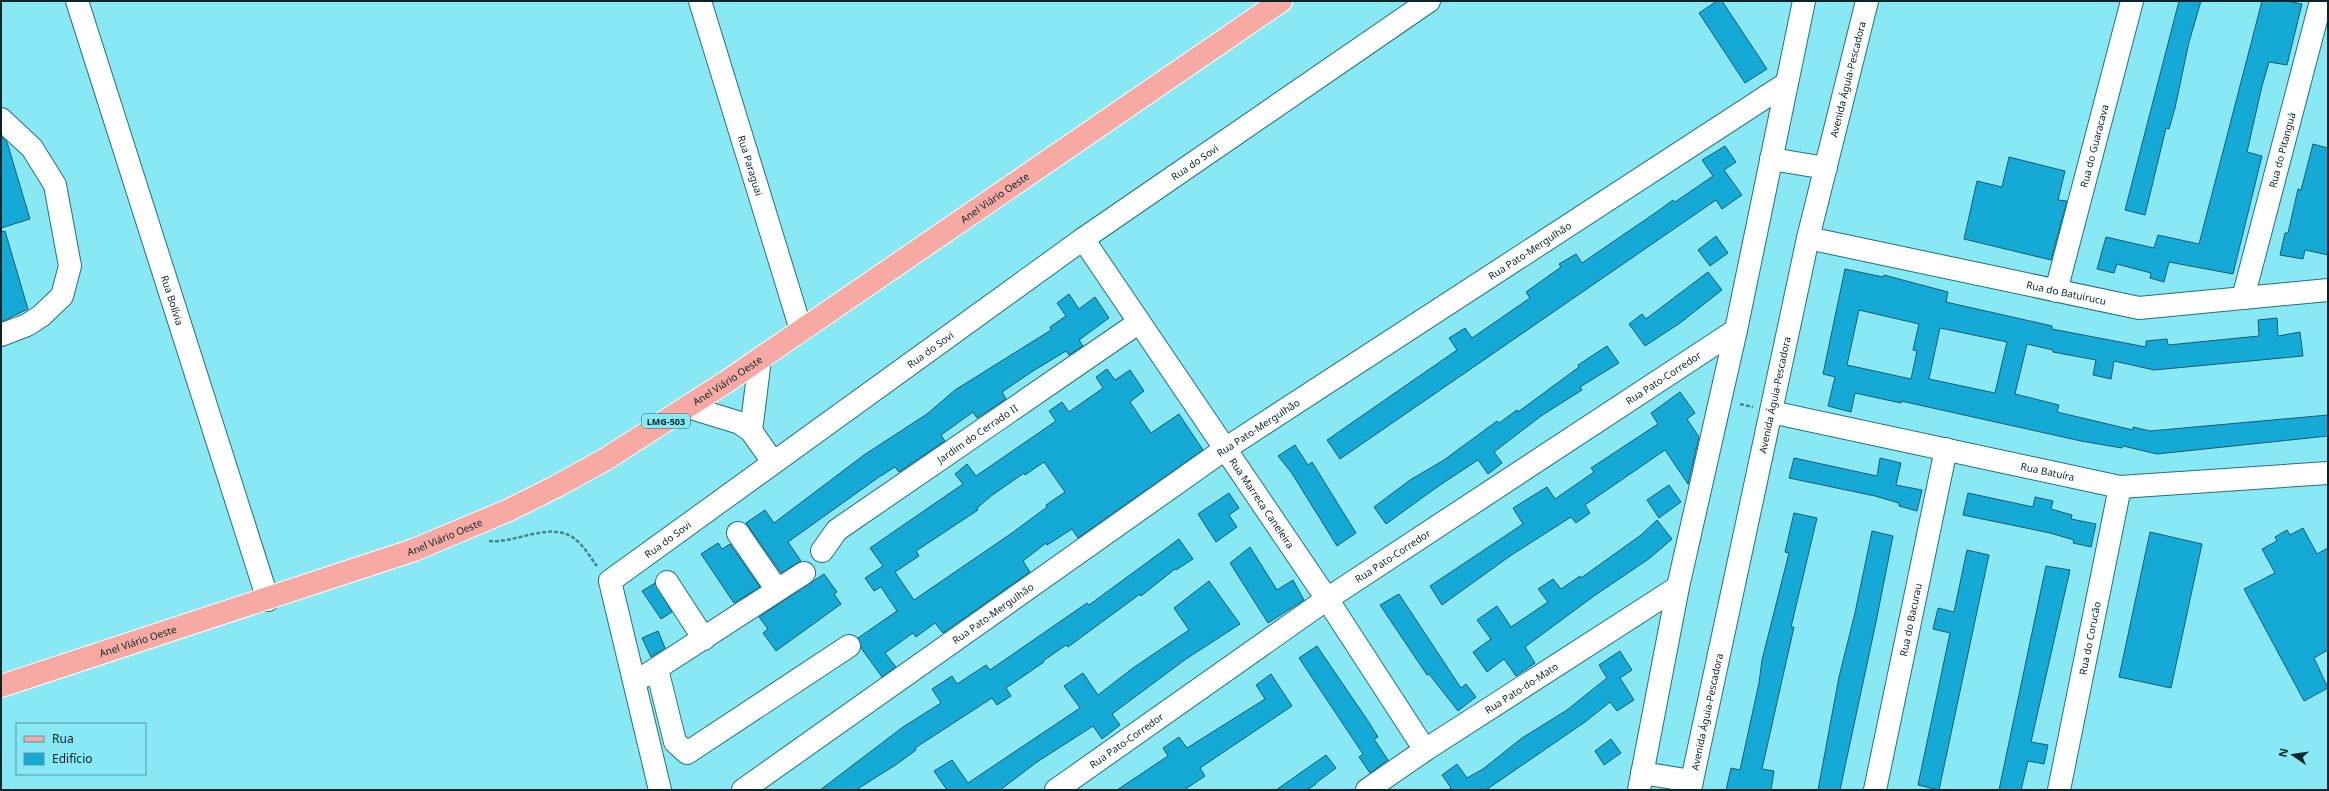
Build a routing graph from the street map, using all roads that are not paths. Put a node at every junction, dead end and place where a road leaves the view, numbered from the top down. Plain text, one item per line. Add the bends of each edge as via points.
1 (77, 1) edge
2 (700, 1) edge
3 (1281, 1) edge
4 (1429, 1) edge
5 (1804, 1) edge
6 (1867, 1) edge
7 (2132, 1) edge
8 (2321, 1) edge
9 (1786, 83) junction
10 (1, 119) edge
11 (1771, 159) junction
12 (1826, 168) junction
13 (1083, 238) junction
14 (1808, 238) junction
15 (2328, 290) edge
16 (2056, 291) junction
17 (2243, 298) junction
18 (1138, 322) junction
19 (801, 330) junction
20 (1736, 330) junction
21 (1, 334) edge
22 (760, 359) junction
23 (688, 407) junction
24 (1771, 412) junction
25 (751, 431) junction
26 (1225, 449) junction
27 (1946, 449) junction
28 (773, 462) junction
29 (2328, 473) edge
30 (2120, 487) junction
31 (738, 533) dead end
32 (822, 551) dead end
33 (804, 573) dead end
34 (667, 582) dead end
35 (1678, 587) junction
36 (778, 590) junction
37 (1326, 599) junction
38 (268, 600) junction
39 (704, 639) junction
40 (849, 646) dead end
41 (657, 669) junction
42 (634, 682) junction
43 (1, 686) edge
44 (1425, 750) junction
45 (1641, 782) edge
46 (1691, 786) edge
47 (660, 790) edge
48 (743, 790) edge
49 (1056, 790) edge
50 (1367, 790) edge
51 (1875, 790) edge
52 (2060, 790) edge

1 - 38 street, Rua Bolívia
2 - 19 street, Rua Paraguai
3 - 19 main road, Anel Viário Oeste / LMG-503
4 - 13 street, Rua do Sovi
5 - 9 street
6 - 12 street, Avenida Águia-Pescadora
7 - 16 street, Rua do Guaracava
8 - 17 street, Rua do Pitanguá
9 - 11 street
9 - 26 street, Rua Pato-Mergulhão
10 - 21 street via 32,148 55,185 70,266 62,296 41,316
11 - 12 street
11 - 20 street
12 - 14 street, Avenida Águia-Pescadora
13 - 18 street, Rua Marreca Caneleira
13 - 28 street, Rua do Sovi
14 - 16 street, Rua do Batuirucu
14 - 24 street, Avenida Águia-Pescadora
15 - 17 street, Rua do Batuirucu
16 - 17 street, Rua do Batuirucu via 2139,308
18 - 26 street, Rua Marreca Caneleira
18 - 32 street, Jardim do Cerrado II via 837,530
19 - 22 main road, Anel Viário Oeste / LMG-503
20 - 35 street
20 - 37 street, Rua Pato-Corredor
22 - 23 main road, Anel Viário Oeste / LMG-503
22 - 25 street
23 - 25 street via 735,422
23 - 38 main road, Anel Viário Oeste / LMG-503 via 606,459 557,486 460,532
24 - 27 street, Rua Batuíra
24 - 46 street, Avenida Águia-Pescadora
25 - 28 street
26 - 37 street, Rua Marreca Caneleira
26 - 48 street, Rua Pato-Mergulhão
27 - 30 street, Rua Batuíra
27 - 51 street, Rua do Bacurau
28 - 42 street, Rua do Sovi via 610,581
29 - 30 street, Rua Batuíra
30 - 52 street, Rua do Corucão
31 - 36 street
33 - 36 street
34 - 39 street
35 - 44 street, Rua Pato-do-Mato
35 - 45 street
36 - 39 street
37 - 44 street, Rua Marreca Caneleira
37 - 49 street, Rua Pato-Corredor
38 - 43 main road, Anel Viário Oeste / LMG-503
39 - 41 street
40 - 41 street via 687,753 675,742
41 - 42 street
42 - 47 street
44 - 50 street, Rua Pato-do-Mato
45 - 46 street

